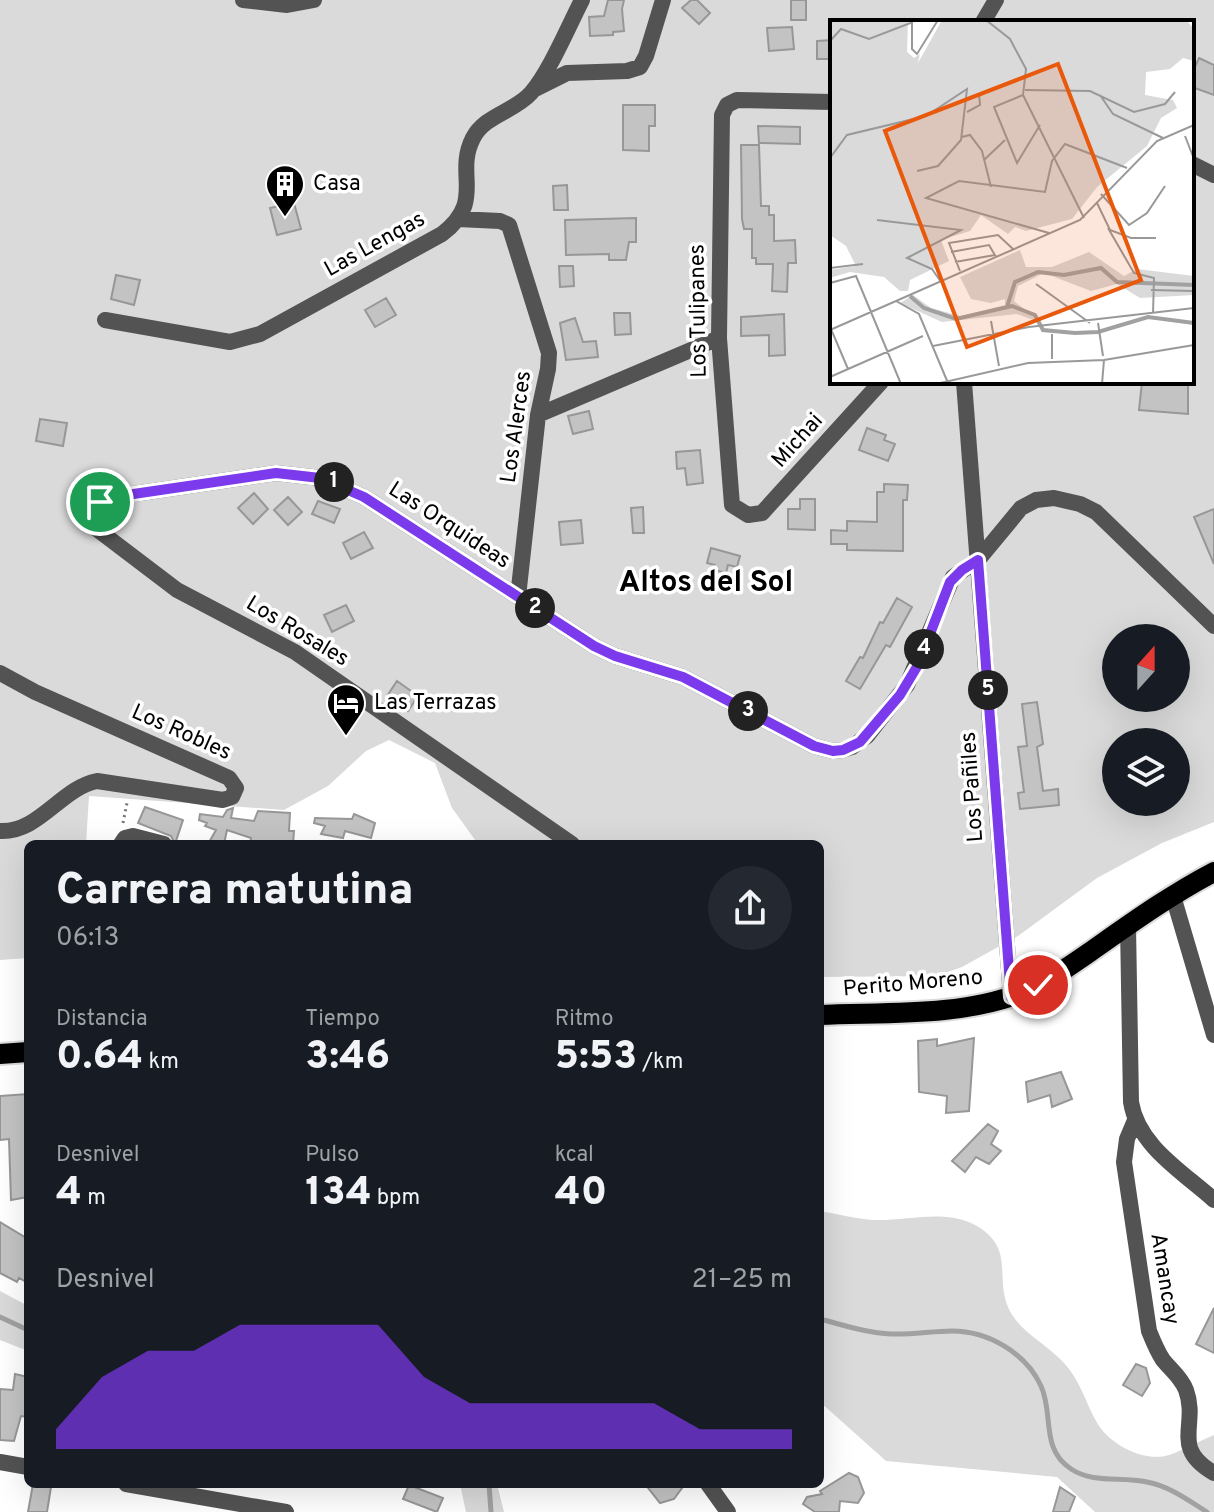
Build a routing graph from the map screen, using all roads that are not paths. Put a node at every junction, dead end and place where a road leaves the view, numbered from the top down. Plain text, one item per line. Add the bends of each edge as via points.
1 (243, 0) edge
2 (314, 0) edge
3 (582, 0) edge
4 (663, 0) edge
5 (996, 0) edge
6 (984, 20) edge
7 (534, 89) junction
8 (830, 102) edge
9 (1194, 165) edge
10 (1214, 175) edge
11 (458, 219) junction
12 (105, 320) dead end
13 (719, 338) junction
14 (879, 384) edge
15 (964, 384) edge
16 (538, 415) junction
17 (97, 506) joint
18 (741, 513) joint
19 (978, 560) junction
20 (518, 597) junction
21 (1214, 626) edge
22 (0, 673) edge
23 (0, 831) edge
24 (125, 840) edge
25 (148, 840) edge
26 (566, 840) edge
27 (1214, 872) edge
28 (1173, 896) junction
29 (1128, 926) junction
30 (1011, 997) junction
31 (824, 1015) edge
32 (1214, 1035) edge
33 (24, 1052) edge
34 (0, 1054) edge
35 (1135, 1120) junction
36 (1214, 1200) edge
37 (0, 1462) edge
38 (24, 1466) edge
39 (1214, 1473) edge
40 (711, 1488) edge
41 (188, 1489) edge
42 (183, 1512) edge
43 (286, 1512) edge
44 (728, 1512) edge

1 - 2 street via 273,5
3 - 7 street, Las Lengas
4 - 7 street via 640,67 567,73
5 - 6 street
7 - 11 street, Las Lengas via 474,136 467,157 467,199
8 - 13 street, Los Tulipanes via 742,99 727,105 721,121
9 - 10 street
11 - 12 street, Las Lengas via 442,234 250,339 218,341
11 - 16 street, Los Alerces via 500,221 512,231 549,353
13 - 16 street
13 - 18 street, Los Tulipanes via 730,500
14 - 18 street, Michai via 767,509 755,516
15 - 19 street, Los Pañiles
16 - 20 street, Los Alerces
17 - 20 street, Las Orquideas via 113,497 262,474 320,478 364,497
17 - 26 street, Los Rosales via 98,530 170,585 295,652
19 - 20 street, Las Orquideas via 950,582 918,665 894,703 860,742 833,751 807,743 683,677 594,646
19 - 21 street, Las Orquideas via 1028,504 1071,501 1104,517
19 - 30 street, Los Pañiles
22 - 23 street, Los Robles via 229,778 236,788 223,800 91,782 22,828
24 - 25 street
27 - 28 main road, Perito Moreno
28 - 29 main road, Perito Moreno
28 - 32 street
29 - 30 main road, Perito Moreno via 1047,980
29 - 35 street
30 - 31 main road, Perito Moreno via 935,1010
33 - 34 main road
35 - 36 street via 1147,1140
35 - 39 street, Amancay via 1124,1162 1149,1331 1187,1393 1191,1453
37 - 38 street
40 - 44 street
41 - 42 street
41 - 43 street

